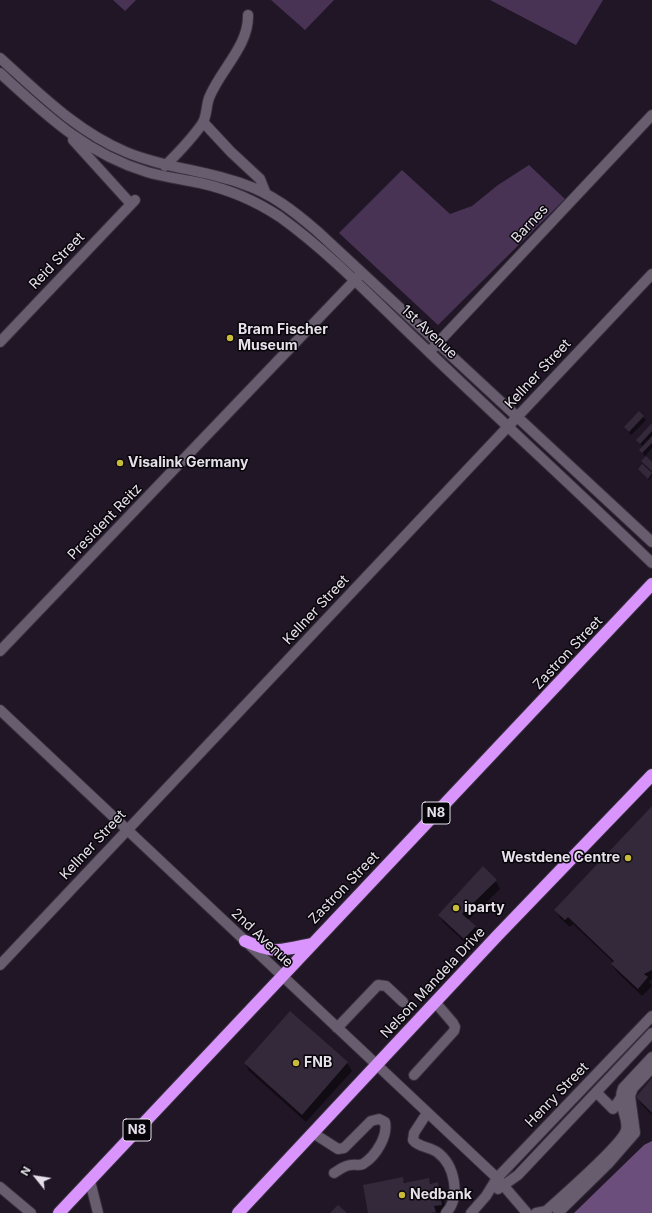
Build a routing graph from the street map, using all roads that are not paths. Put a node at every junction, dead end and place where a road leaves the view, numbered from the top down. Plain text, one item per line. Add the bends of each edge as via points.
1 (248, 15) dead end
2 (0, 58) edge
3 (0, 73) edge
4 (652, 115) edge
5 (203, 122) junction
6 (63, 130) junction
7 (165, 166) junction
8 (269, 196) junction
9 (265, 209) junction
10 (362, 273) junction
11 (652, 274) edge
12 (354, 281) junction
13 (0, 342) edge
14 (437, 343) junction
15 (429, 352) junction
16 (518, 416) junction
17 (509, 426) junction
18 (652, 542) edge
19 (652, 563) edge
20 (652, 584) edge
21 (0, 651) edge
22 (0, 710) edge
23 (652, 775) edge
24 (127, 830) junction
25 (245, 941) junction
26 (311, 944) junction
27 (0, 965) edge
28 (282, 976) junction
29 (403, 1002) dead end
30 (435, 1002) junction
31 (652, 1016) edge
32 (336, 1028) junction
33 (652, 1033) edge
34 (652, 1057) edge
35 (376, 1065) junction
36 (652, 1068) edge
37 (414, 1075) dead end
38 (598, 1093) junction
39 (620, 1099) junction
40 (427, 1113) junction
41 (313, 1133) junction
42 (334, 1173) dead end
43 (497, 1178) junction
44 (90, 1181) junction
45 (504, 1186) junction
46 (0, 1187) edge
47 (486, 1196) junction
48 (31, 1213) edge
49 (59, 1213) edge
50 (98, 1213) edge
51 (238, 1213) edge
52 (446, 1213) edge
53 (471, 1213) edge
54 (527, 1213) edge
55 (536, 1213) edge
56 (558, 1213) edge

1 - 5 street via 244,37 208,99
2 - 7 street, 1st Avenue via 53,106 88,132 126,152
3 - 6 street
4 - 14 street, Barnes
5 - 7 street
5 - 8 street via 260,178
6 - 9 street, 1st Avenue via 101,153 155,174 227,191
6 - 13 street, Reid Street via 133,202
7 - 8 street, 1st Avenue via 217,176 244,184
8 - 9 street
8 - 10 street, 1st Avenue via 304,219
9 - 12 street, 1st Avenue via 301,234
10 - 12 street, President Reitz
10 - 14 street, 1st Avenue
11 - 16 street, Kellner Street
12 - 15 street, 1st Avenue
12 - 21 street, President Reitz
14 - 15 street, Barnes
14 - 16 street, 1st Avenue
15 - 17 street, 1st Avenue
16 - 17 street, Kellner Street
16 - 18 street, 1st Avenue
17 - 19 street, 1st Avenue
17 - 24 street, Kellner Street
20 - 26 highway, Zastron Street / N8
22 - 24 street, 2nd Avenue
23 - 30 highway, Nelson Mandela Drive
24 - 25 street, 2nd Avenue
24 - 27 street, Kellner Street
25 - 26 highway via 266,950 279,951
25 - 28 street, 2nd Avenue
26 - 28 highway, Zastron Street / N8
28 - 32 street, 2nd Avenue
28 - 44 highway, Zastron Street / N8
29 - 32 street via 386,986 378,986
30 - 35 highway, Nelson Mandela Drive
30 - 37 street via 453,1023 454,1031
31 - 43 street, Henry Street
32 - 35 street, 2nd Avenue
33 - 38 street, Henry Street
34 - 39 street via 623,1088
35 - 40 street, 2nd Avenue
35 - 41 highway, Nelson Mandela Drive
36 - 56 street via 633,1088 630,1096 636,1133
38 - 39 street via 613,1109
38 - 45 street, Henry Street via 518,1175
39 - 55 street via 626,1129 623,1136 602,1159 546,1210
40 - 43 street, 2nd Avenue
40 - 52 street via 414,1133 413,1140 415,1144 432,1149 445,1161 452,1176 455,1195
41 - 42 street via 338,1150 344,1148 371,1121 378,1119 385,1122 383,1138 366,1161
41 - 51 highway, Nelson Mandela Drive
43 - 45 street, 2nd Avenue
43 - 47 street, Henry Street
44 - 49 highway, Zastron Street / N8
44 - 50 street
45 - 47 street, Henry Street
45 - 54 street, 2nd Avenue
46 - 48 street
47 - 53 street, Henry Street

